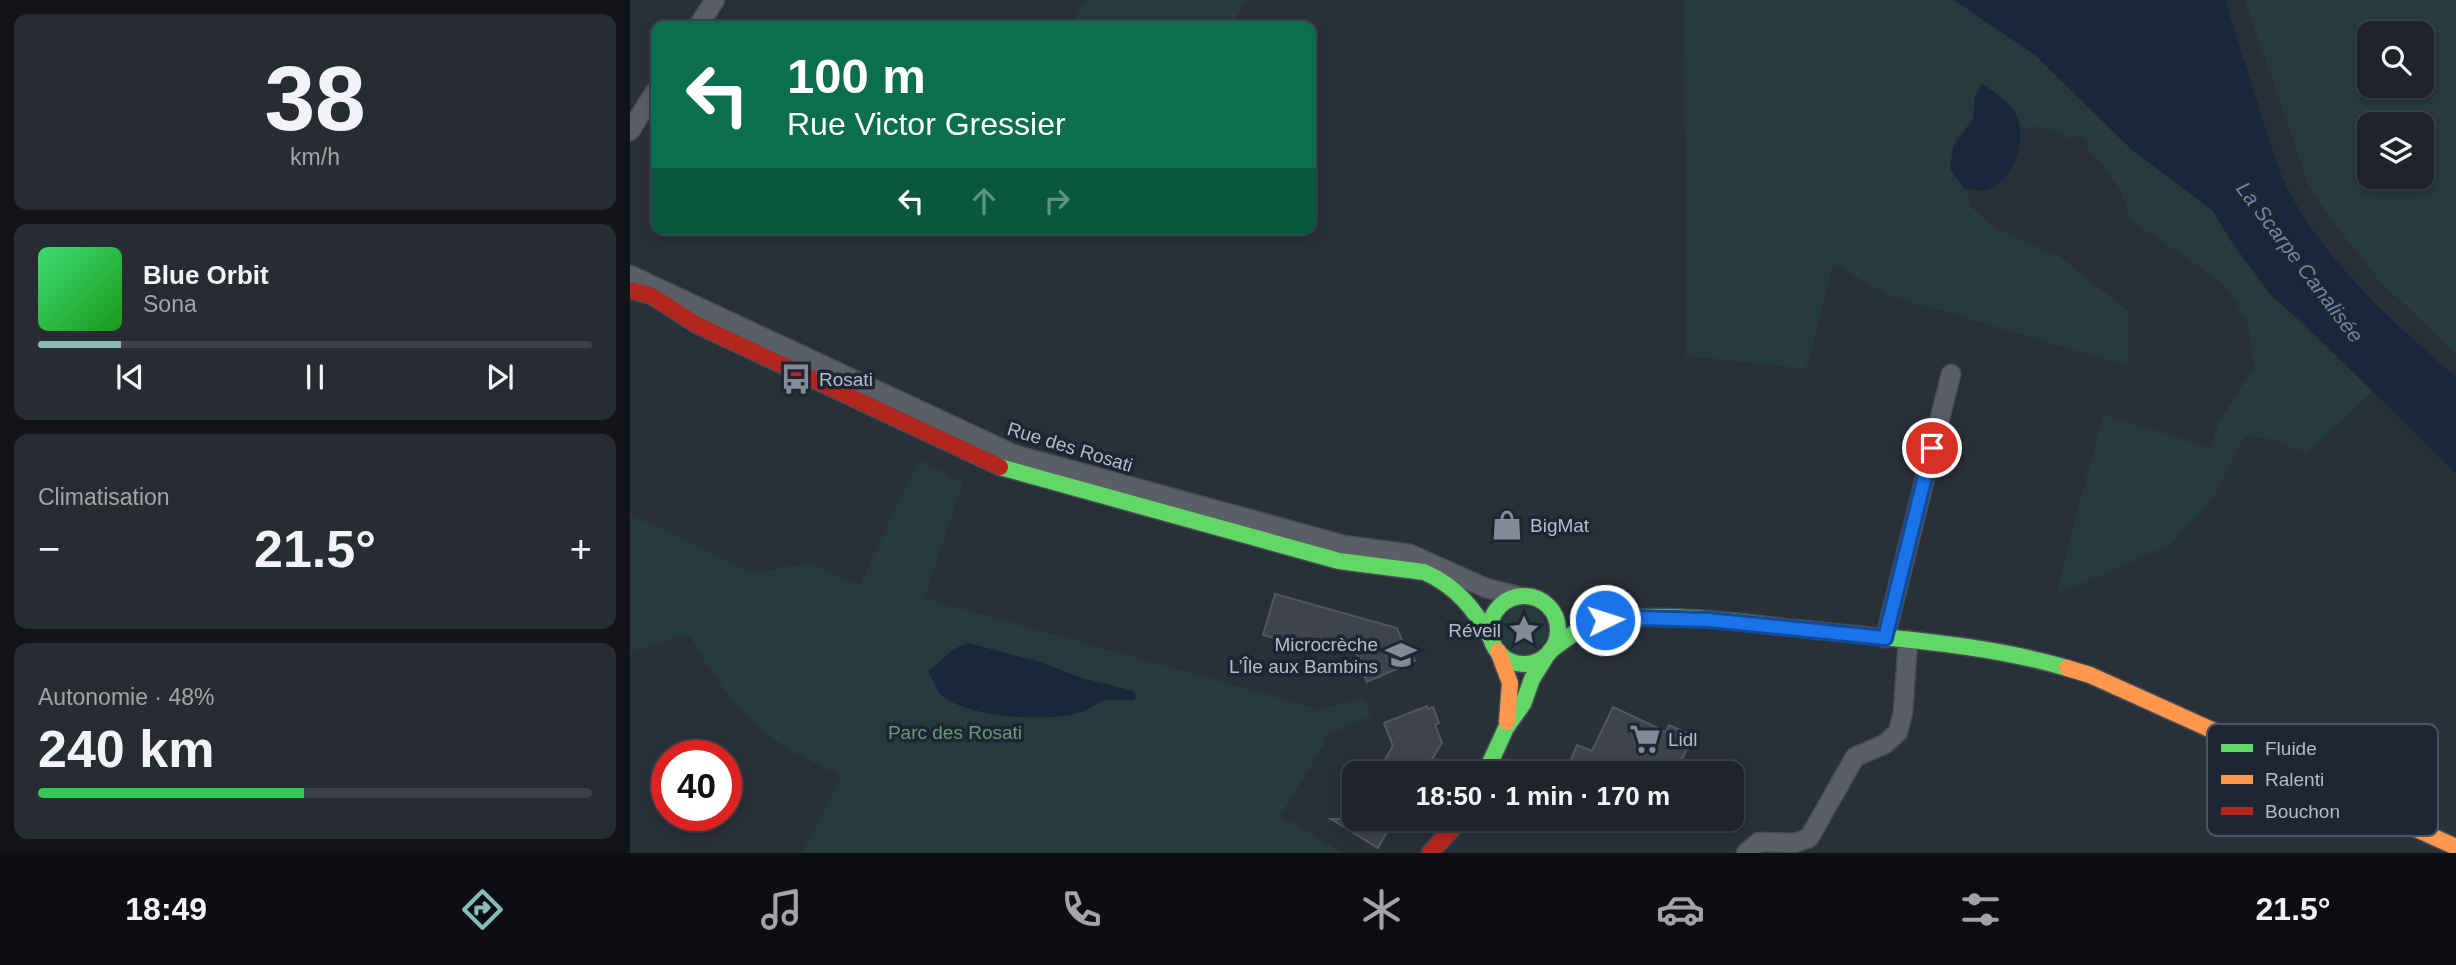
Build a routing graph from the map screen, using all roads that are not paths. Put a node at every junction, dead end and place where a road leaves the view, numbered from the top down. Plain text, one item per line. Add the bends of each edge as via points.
1 (715, 0) edge
2 (701, 21) edge
3 (651, 98) edge
4 (630, 131) edge
5 (630, 275) edge
6 (630, 290) edge
7 (1951, 374) dead end
8 (1518, 596) junction
9 (1543, 601) junction
10 (1709, 620) junction
11 (1885, 638) junction
12 (1908, 640) junction
13 (1495, 647) junction
14 (1548, 653) junction
15 (1506, 728) junction
16 (2207, 729) edge
17 (1491, 761) edge
18 (1449, 831) edge
19 (1454, 831) edge
20 (2433, 836) edge
21 (2456, 846) edge
22 (1430, 853) edge
23 (1444, 853) edge
24 (1746, 853) edge

1 - 2 street
3 - 4 street
5 - 8 street, Rue des Rosati via 1013,454 1344,545 1410,554 1486,588
6 - 13 street, Rue des Rosati via 652,296 697,325 1009,471 1346,562 1428,574 1467,603
7 - 11 street
8 - 9 street
8 - 13 street via 1496,611 1490,626
9 - 10 street via 1574,611 1628,606
9 - 14 street via 1557,622 1557,637
10 - 11 street
10 - 14 street via 1605,620
11 - 12 street
12 - 16 street via 2006,652 2072,669
12 - 24 street via 1898,732 1885,744 1855,757 1809,838 1794,843 1759,842
13 - 14 street via 1522,663
13 - 15 street via 1510,683
14 - 15 street
15 - 17 street
18 - 22 street
19 - 23 street
20 - 21 street

